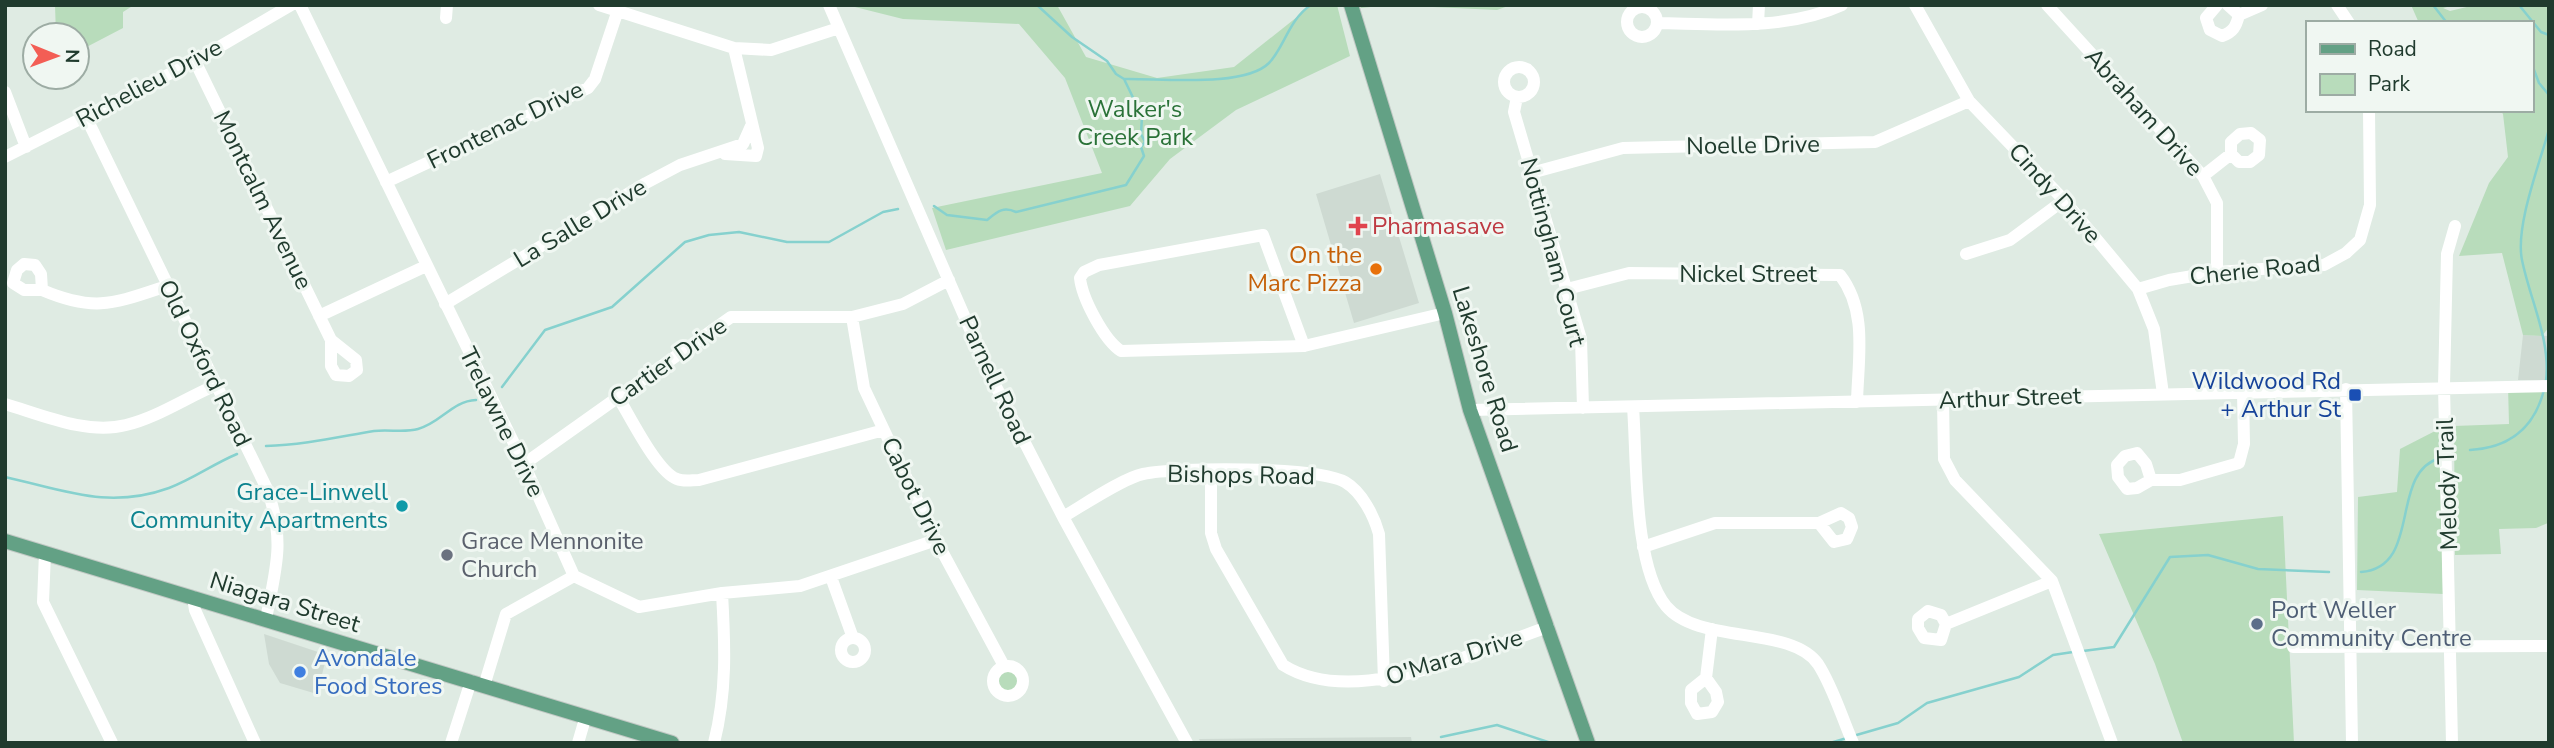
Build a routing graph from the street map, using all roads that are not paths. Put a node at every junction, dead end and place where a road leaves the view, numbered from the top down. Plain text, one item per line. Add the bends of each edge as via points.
1 (291, 5) edge
2 (300, 5) edge
3 (599, 5) edge
4 (829, 5) edge
5 (1351, 5) edge
6 (1759, 5) edge
7 (1842, 5) edge
8 (1915, 5) edge
9 (2047, 5) edge
10 (2217, 5) edge
11 (2228, 5) edge
12 (2262, 5) edge
13 (2337, 5) edge
14 (618, 10) junction
15 (2239, 15) junction
16 (2348, 21) edge
17 (1657, 23) dead end
18 (1758, 24) junction
19 (839, 28) junction
20 (733, 48) junction
21 (195, 61) junction
22 (5, 92) edge
23 (1517, 97) dead end
24 (1969, 101) junction
25 (2369, 112) edge
26 (86, 117) junction
27 (26, 147) junction
28 (2231, 155) dead end
29 (5, 158) edge
30 (1531, 173) junction
31 (2203, 176) junction
32 (386, 182) junction
33 (2064, 200) junction
34 (2455, 226) dead end
35 (1966, 254) dead end
36 (426, 266) junction
37 (2217, 272) junction
38 (949, 280) junction
39 (167, 285) junction
40 (1567, 289) junction
41 (2138, 289) junction
42 (42, 290) dead end
43 (445, 304) junction
44 (1444, 313) junction
45 (319, 316) junction
46 (852, 317) junction
47 (331, 340) dead end
48 (1304, 346) junction
49 (214, 386) junction
50 (2444, 386) junction
51 (2544, 386) edge
52 (2346, 389) junction
53 (2243, 392) junction
54 (2163, 394) junction
55 (618, 397) junction
56 (1943, 400) junction
57 (1857, 402) junction
58 (5, 404) edge
59 (1633, 407) junction
60 (1583, 408) junction
61 (1470, 410) junction
62 (884, 430) junction
63 (523, 464) junction
64 (1211, 470) junction
65 (2151, 480) dead end
66 (1063, 517) junction
67 (1819, 523) dead end
68 (936, 540) junction
69 (5, 541) edge
70 (1643, 547) junction
71 (45, 553) junction
72 (574, 576) junction
73 (831, 577) junction
74 (2052, 581) junction
75 (722, 593) junction
76 (193, 597) junction
77 (266, 619) junction
78 (1946, 624) dead end
79 (1548, 627) junction
80 (1712, 629) junction
81 (853, 638) dead end
82 (2549, 646) edge
83 (2293, 647) dead end
84 (2452, 647) junction
85 (2351, 649) junction
86 (1004, 666) dead end
87 (1706, 678) dead end
88 (1384, 681) junction
89 (477, 684) junction
90 (585, 719) junction
91 (1851, 739) edge
92 (111, 743) edge
93 (255, 743) edge
94 (451, 743) edge
95 (578, 743) edge
96 (672, 743) edge
97 (714, 743) edge
98 (1187, 743) edge
99 (1588, 743) edge
100 (2112, 743) edge
101 (2352, 743) edge
102 (2452, 743) edge

1 - 21 street, Richelieu Drive
2 - 32 street, Trelawne Drive
3 - 14 street
4 - 19 street, Parnell Road
5 - 44 main road, Lakeshore Road
6 - 18 street
7 - 18 street via 1817,17
8 - 24 street, Cindy Drive
9 - 31 street, Abraham Drive
10 - 15 street via 2206,18 2210,30 2222,36 2237,26
11 - 15 street
12 - 15 street
13 - 16 street
14 - 20 street
14 - 32 street, Frontenac Drive via 588,88
17 - 18 street
19 - 20 street via 771,50
19 - 38 street, Parnell Road
20 - 43 street, La Salle Drive via 758,148 756,156 720,153 680,165
21 - 26 street, Richelieu Drive
21 - 45 street, Montcalm Avenue
22 - 27 street
23 - 30 street, Nottingham Court via 1514,112
24 - 30 street, Noelle Drive via 1875,142 1623,148
24 - 33 street, Cindy Drive
25 - 37 street, Cherie Road via 2370,205 2360,240 2324,265
26 - 27 street, Richelieu Drive
26 - 39 street, Old Oxford Road
27 - 29 street, Richelieu Drive
28 - 31 street
30 - 40 street, Nottingham Court
31 - 37 street, Abraham Drive via 2217,203
32 - 36 street, Trelawne Drive
33 - 35 street via 2010,240
33 - 41 street, Cindy Drive
34 - 50 street, Melody Trail via 2447,254
36 - 43 street, Trelawne Drive
36 - 45 street
37 - 41 street, Cherie Road
38 - 46 street, Cartier Drive via 903,304
38 - 66 street, Parnell Road via 989,373
39 - 42 street via 104,306
39 - 49 street, Old Oxford Road
40 - 57 street, Nickel Street via 1629,273 1840,275 1852,290 1859,312
40 - 60 street, Nottingham Court via 1581,339
41 - 54 street, Cindy Drive via 2154,329
43 - 63 street, Trelawne Drive
44 - 48 street
44 - 61 main road, Lakeshore Road
45 - 47 street, Montcalm Avenue
46 - 55 street, Cartier Drive via 731,317
46 - 62 street, Cabot Drive via 864,388
48 - 48 street via 1263,235 1099,265 1080,278 1110,344 1121,351
49 - 58 street via 127,425 109,427 69,423
49 - 77 street, Old Oxford Road via 268,491 278,521 280,551
50 - 51 street, Arthur Street
50 - 52 street, Arthur Street
50 - 84 street, Melody Trail
52 - 53 street, Arthur Street
52 - 85 street
53 - 54 street, Arthur Street
53 - 65 street via 2244,444 2239,463 2180,480
54 - 56 street, Arthur Street
55 - 62 street via 663,469 675,479 699,480
55 - 63 street, Cartier Drive
56 - 57 street, Arthur Street
56 - 74 street via 1944,459 1955,480
57 - 59 street, Arthur Street
59 - 60 street, Arthur Street
59 - 70 street
60 - 61 street, Arthur Street
61 - 79 main road, Lakeshore Road
62 - 68 street, Cabot Drive
63 - 72 street, Trelawne Drive
64 - 66 street, Bishops Road via 1141,474
64 - 88 street, O'Mara Drive via 1211,533 1216,550 1283,665 1301,677 1320,681
64 - 88 street, Bishops Road via 1318,474 1345,482 1361,497 1379,534
66 - 98 street, Parnell Road
67 - 70 street via 1715,523
68 - 73 street
68 - 86 street, Cabot Drive
69 - 71 main road, Niagara Street
70 - 80 street via 1658,594 1667,607
71 - 76 main road, Niagara Street
71 - 92 street via 43,602
72 - 75 street via 639,607
72 - 89 street via 506,614
73 - 75 street via 788,589
73 - 81 street
74 - 78 street
74 - 100 street
75 - 97 street via 726,664 723,709
76 - 77 main road, Niagara Street
76 - 93 street
77 - 89 main road, Niagara Street
79 - 88 street, O'Mara Drive
79 - 99 main road, Lakeshore Road
80 - 87 street
80 - 91 street via 1795,646 1817,663
82 - 84 street
83 - 85 street
84 - 85 street
84 - 102 street, Melody Trail
85 - 101 street
89 - 90 main road, Niagara Street
89 - 94 street
90 - 95 street
90 - 96 main road, Niagara Street

